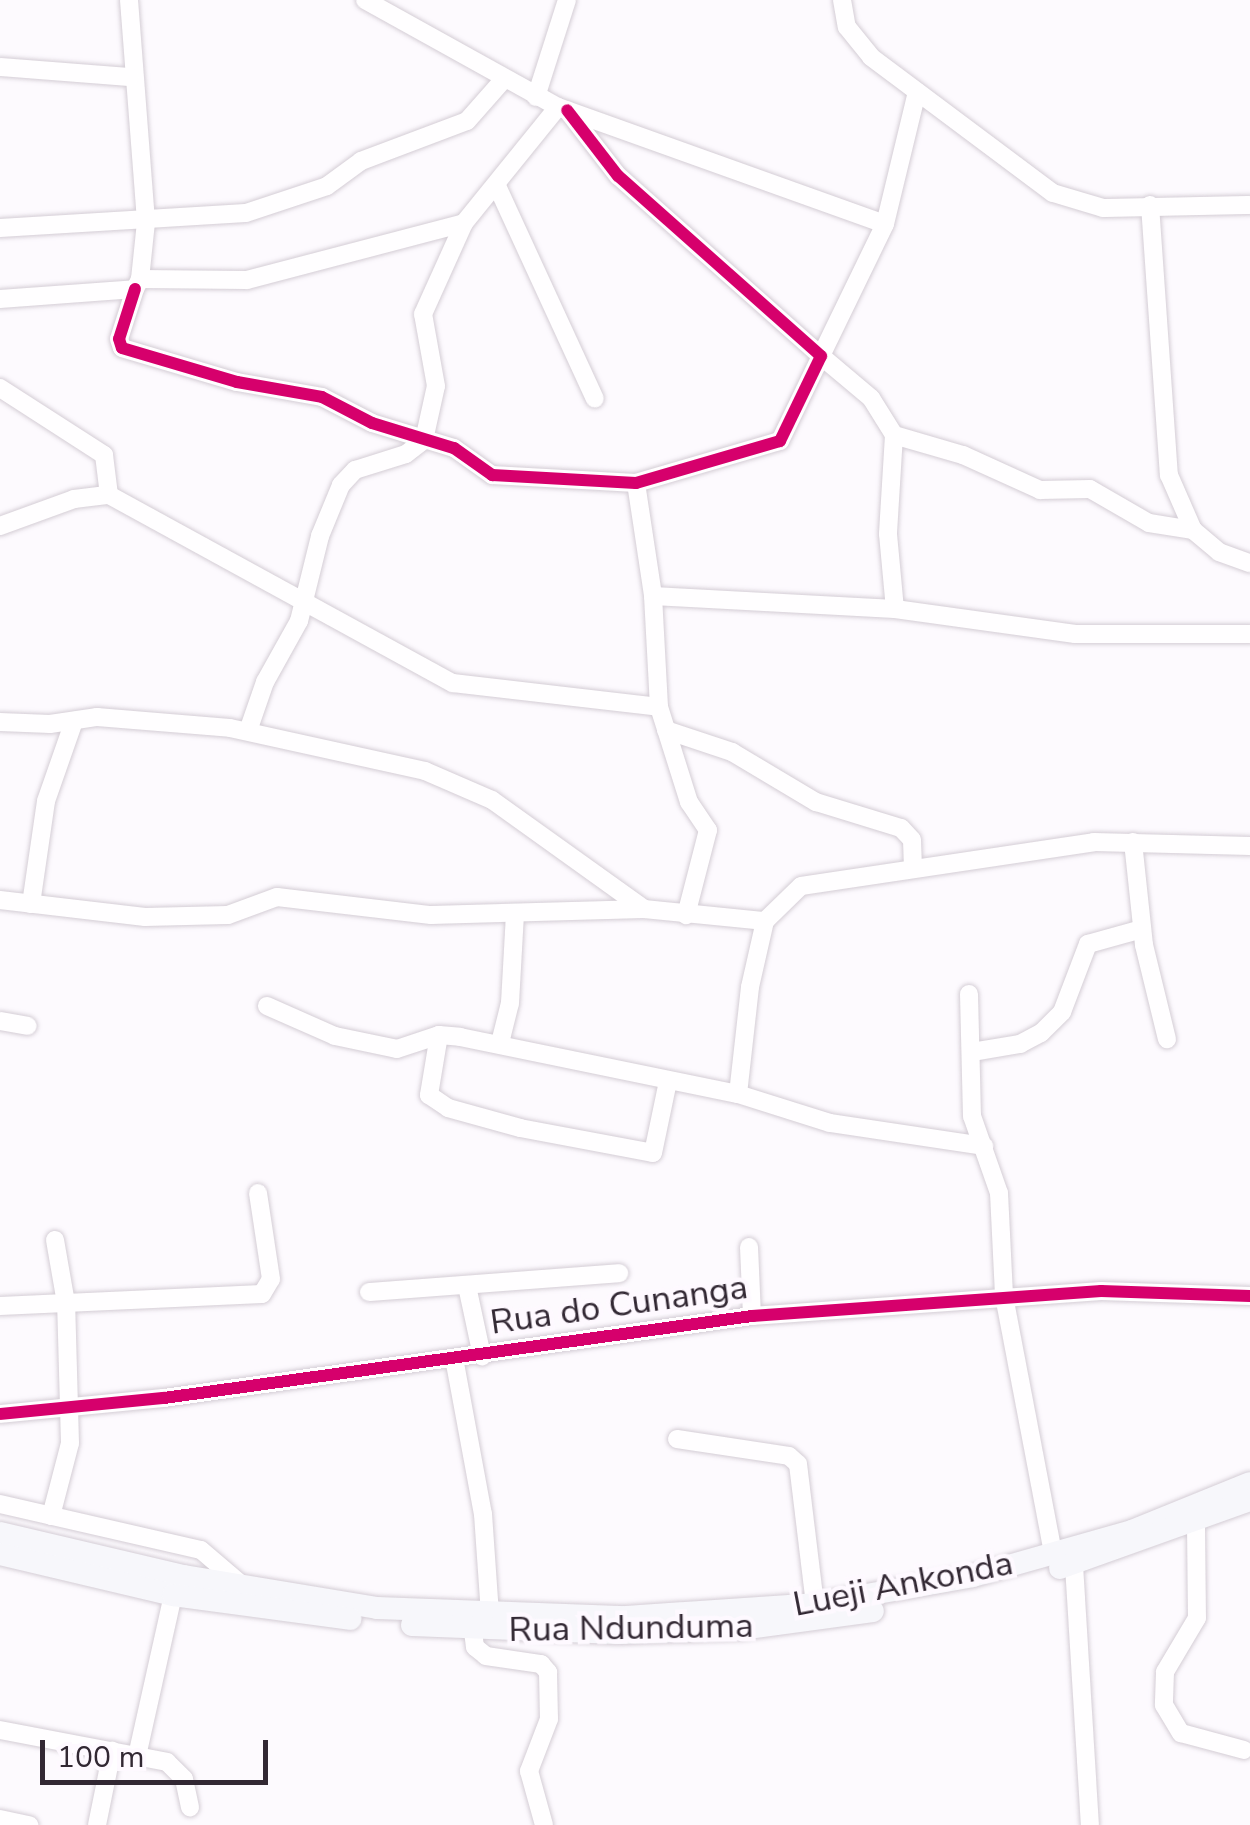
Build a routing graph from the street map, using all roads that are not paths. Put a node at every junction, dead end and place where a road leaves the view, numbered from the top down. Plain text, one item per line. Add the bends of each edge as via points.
1 (130, 0) edge
2 (366, 0) edge
3 (566, 0) edge
4 (842, 0) edge
5 (0, 68) edge
6 (130, 77) junction
7 (504, 79) junction
8 (917, 92) junction
9 (536, 97) junction
10 (563, 109) junction
11 (497, 186) junction
12 (1150, 206) junction
13 (1250, 206) edge
14 (146, 222) junction
15 (464, 223) junction
16 (885, 224) junction
17 (0, 228) edge
18 (138, 284) junction
19 (0, 300) edge
20 (821, 356) junction
21 (0, 388) edge
22 (595, 399) dead end
23 (894, 435) junction
24 (424, 440) junction
25 (636, 483) junction
26 (108, 495) junction
27 (0, 526) edge
28 (1193, 530) junction
29 (1250, 563) edge
30 (654, 596) junction
31 (304, 602) junction
32 (895, 610) junction
33 (1250, 634) edge
34 (659, 707) junction
35 (74, 721) junction
36 (0, 722) edge
37 (666, 730) junction
38 (248, 731) junction
39 (1132, 842) junction
40 (1250, 846) edge
41 (913, 868) junction
42 (0, 900) edge
43 (31, 904) junction
44 (644, 909) junction
45 (515, 914) junction
46 (686, 915) junction
47 (765, 921) junction
48 (1142, 929) junction
49 (969, 994) dead end
50 (267, 1006) dead end
51 (0, 1020) edge
52 (28, 1026) dead end
53 (439, 1035) junction
54 (1167, 1039) dead end
55 (500, 1043) junction
56 (972, 1052) junction
57 (668, 1081) junction
58 (738, 1094) junction
59 (984, 1146) junction
60 (258, 1193) dead end
61 (55, 1240) dead end
62 (748, 1247) dead end
63 (619, 1273) dead end
64 (467, 1286) junction
65 (369, 1292) dead end
66 (1004, 1296) junction
67 (1250, 1296) edge
68 (66, 1303) junction
69 (0, 1306) edge
70 (752, 1316) junction
71 (482, 1356) junction
72 (454, 1358) junction
73 (70, 1406) junction
74 (0, 1414) edge
75 (677, 1439) dead end
76 (1250, 1483) edge
77 (1250, 1500) edge
78 (0, 1504) edge
79 (51, 1516) junction
80 (1196, 1524) junction
81 (0, 1533) edge
82 (0, 1554) edge
83 (1063, 1560) junction
84 (245, 1587) junction
85 (173, 1595) junction
86 (815, 1604) junction
87 (482, 1623) junction
88 (0, 1730) edge
89 (1244, 1750) dead end
90 (112, 1751) junction
91 (138, 1756) junction
92 (190, 1807) dead end
93 (0, 1819) edge
94 (29, 1825) edge
95 (97, 1825) edge
96 (544, 1825) edge
97 (1090, 1825) edge

1 - 6 street
2 - 7 street
3 - 9 street
4 - 8 street via 857,42
5 - 6 street
6 - 14 street
7 - 9 street
7 - 14 street via 467,121 361,160 327,186 246,213
8 - 12 street via 1053,193 1102,208
8 - 16 street
9 - 10 street
10 - 11 street
10 - 16 street
10 - 20 street via 628,186
11 - 15 street
11 - 22 street
12 - 13 street
12 - 28 street via 1169,474
14 - 17 street
14 - 18 street
15 - 18 street via 247,280
15 - 24 street via 423,314 436,386
16 - 20 street
18 - 19 street
18 - 24 street via 118,339 122,348 238,382 322,397
20 - 23 street via 871,398
20 - 25 street via 780,442
21 - 26 street via 104,454
23 - 28 street via 1040,490 1090,488 1149,524
23 - 32 street via 888,534
24 - 25 street via 454,448 492,475
24 - 31 street via 406,454 355,470 340,485
25 - 30 street
26 - 27 street via 74,499
26 - 31 street
28 - 29 street via 1220,552
30 - 32 street
30 - 34 street
31 - 34 street via 453,683
31 - 38 street
32 - 33 street via 1075,634
34 - 37 street
35 - 36 street
35 - 38 street via 97,717
35 - 43 street via 46,801
37 - 41 street via 732,752 816,802 901,828 912,840
37 - 46 street via 689,802 708,830
38 - 44 street via 470,788
39 - 40 street
39 - 41 street
39 - 48 street
41 - 47 street via 822,878 789,894
42 - 43 street
43 - 45 street via 112,916 228,916 277,897 392,913
44 - 45 street
44 - 46 street
45 - 55 street via 510,1003
46 - 47 street
47 - 58 street
48 - 54 street
48 - 56 street via 1088,944 1062,1012 1041,1033 1020,1044
49 - 56 street
50 - 53 street via 335,1036 398,1049
51 - 52 street
53 - 55 street
53 - 57 street via 430,1095 448,1108 520,1128 653,1152
55 - 57 street
56 - 59 street via 972,1116
57 - 58 street
58 - 59 street via 830,1123
59 - 66 street via 1002,1214
60 - 68 street via 271,1279 262,1294
61 - 68 street
62 - 70 street
63 - 64 street
64 - 65 street
64 - 71 street
66 - 67 street, Rua do Cunanga
66 - 70 street, Rua do Cunanga
66 - 83 street
68 - 69 street
68 - 73 street
70 - 71 street, Rua do Cunanga via 577,1336
71 - 72 street, Rua do Cunanga
72 - 73 street, Rua do Cunanga
72 - 87 street via 483,1514
73 - 74 street, Rua do Cunanga
73 - 79 street via 70,1443
75 - 86 street via 789,1456 798,1464
76 - 83 main road, Lueji Ankonda
77 - 80 main road, Rua Ndunduma
78 - 79 street
79 - 84 street via 201,1550
80 - 83 main road, Rua Ndunduma
80 - 89 street via 1197,1618 1164,1672 1164,1705 1181,1733
81 - 84 main road, Lueji Ankonda
82 - 85 main road, Rua Ndunduma
83 - 86 main road, Lueji Ankonda
83 - 87 main road, Rua Ndunduma via 924,1602 740,1629
83 - 97 street
84 - 87 main road, Lueji Ankonda
85 - 87 main road, Rua Ndunduma
85 - 91 street
86 - 87 main road, Lueji Ankonda
87 - 96 street via 476,1648 486,1656 541,1664 548,1672 554,1696 529,1784
88 - 90 street
90 - 91 street
90 - 95 street
91 - 92 street via 180,1771
93 - 94 street

